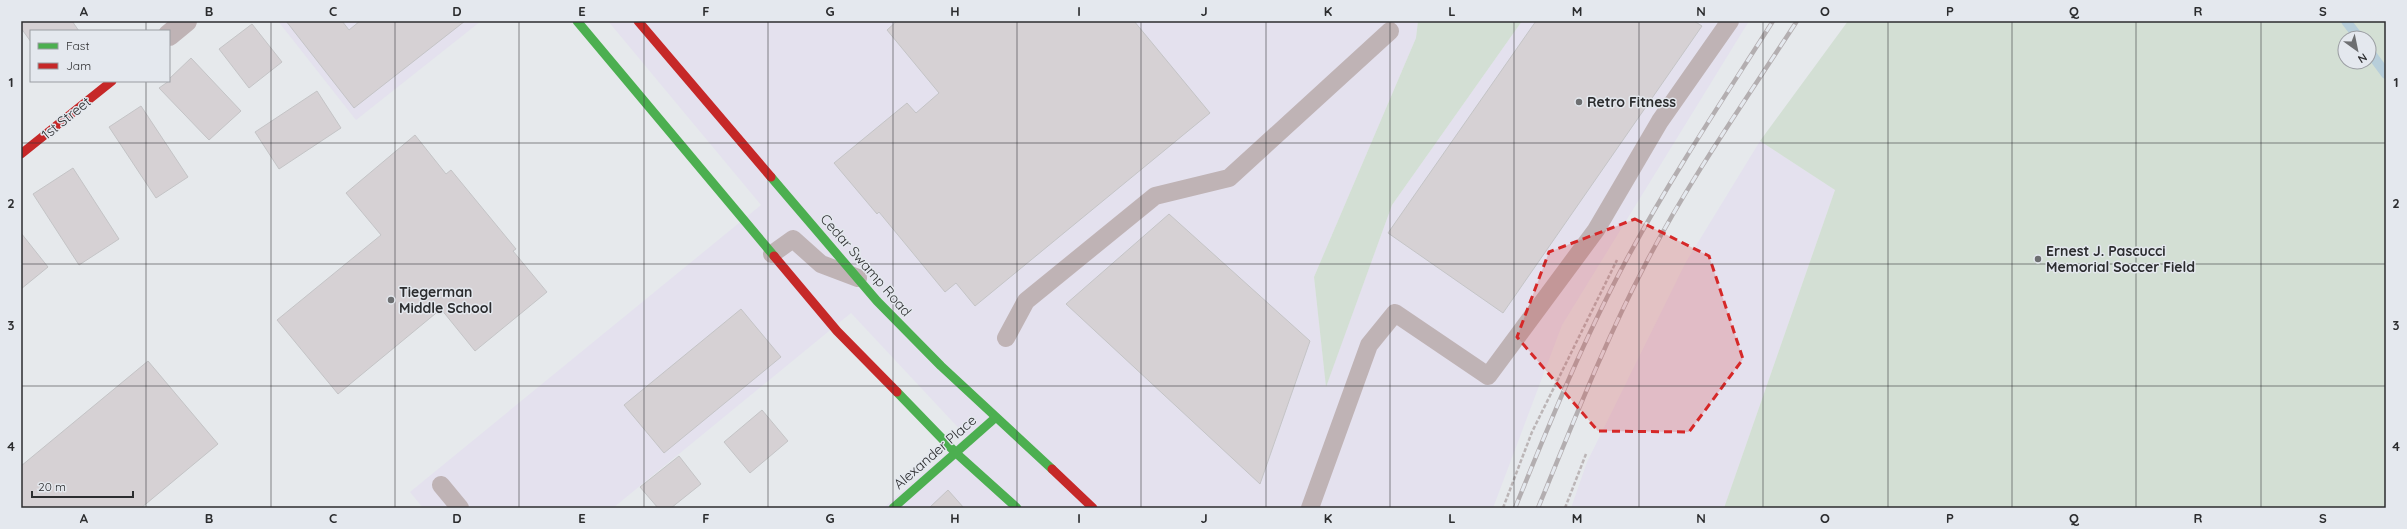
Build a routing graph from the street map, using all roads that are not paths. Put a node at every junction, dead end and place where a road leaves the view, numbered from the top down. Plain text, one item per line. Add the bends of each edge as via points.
1 (186, 21) edge
2 (577, 21) edge
3 (638, 21) edge
4 (1730, 21) edge
5 (1390, 31) dead end
6 (170, 34) edge
7 (111, 82) edge
8 (21, 154) edge
9 (772, 254) junction
10 (858, 278) junction
11 (1006, 338) dead end
12 (995, 418) junction
13 (956, 453) junction
14 (441, 485) dead end
15 (460, 508) edge
16 (893, 508) edge
17 (1017, 508) edge
18 (1093, 508) edge
19 (1310, 508) edge

1 - 6 street
2 - 9 main road
3 - 10 main road, Cedar Swamp Road
4 - 19 lane via 1660,122 1596,230 1488,376 1395,313 1369,345
5 - 11 lane via 1229,178 1155,196 1026,301
7 - 8 main road, 1st Street
9 - 10 lane via 793,239 821,264
9 - 13 main road via 837,331
10 - 12 main road, Cedar Swamp Road via 941,366
12 - 13 main road, Alexander Place
12 - 18 main road, Cedar Swamp Road
13 - 16 main road, Alexander Place
13 - 17 main road
14 - 15 lane

